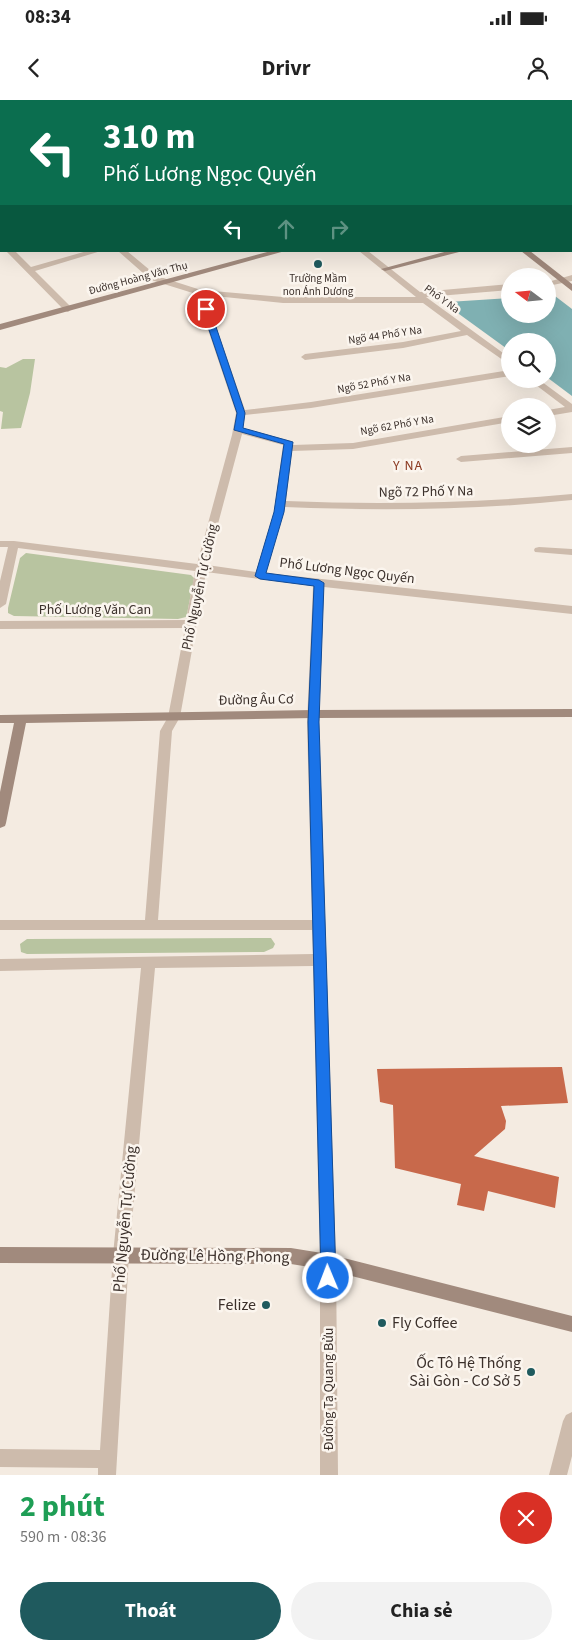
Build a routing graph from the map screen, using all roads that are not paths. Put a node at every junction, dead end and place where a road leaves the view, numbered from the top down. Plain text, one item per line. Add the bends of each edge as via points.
1 (11, 252) edge
2 (93, 252) edge
3 (123, 252) edge
4 (277, 252) edge
5 (364, 252) edge
6 (454, 252) edge
7 (526, 252) edge
8 (385, 269) junction
9 (30, 270) junction
10 (572, 278) edge
11 (562, 280) junction
12 (556, 282) edge
13 (165, 283) junction
14 (501, 288) edge
15 (572, 288) edge
16 (200, 292) junction
17 (422, 298) junction
18 (68, 309) junction
19 (0, 327) edge
20 (468, 332) junction
21 (501, 356) edge
22 (305, 357) dead end
23 (501, 374) edge
24 (544, 388) edge
25 (572, 408) edge
26 (556, 411) edge
27 (241, 413) junction
28 (501, 421) edge
29 (238, 430) junction
30 (288, 448) junction
31 (572, 450) edge
32 (462, 460) dead end
33 (572, 498) edge
34 (280, 504) junction
35 (0, 544) edge
36 (14, 544) junction
37 (539, 550) dead end
38 (572, 552) edge
39 (201, 568) junction
40 (260, 576) junction
41 (319, 583) junction
42 (0, 604) edge
43 (572, 610) edge
44 (190, 624) junction
45 (0, 626) edge
46 (572, 713) edge
47 (314, 714) junction
48 (174, 717) junction
49 (0, 719) edge
50 (21, 719) junction
51 (0, 823) edge
52 (152, 925) junction
53 (319, 925) junction
54 (0, 926) edge
55 (320, 960) junction
56 (148, 964) junction
57 (0, 965) edge
58 (0, 1255) edge
59 (121, 1255) junction
60 (328, 1262) junction
61 (572, 1324) edge
62 (572, 1421) edge
63 (0, 1458) edge
64 (108, 1467) edge
65 (329, 1475) edge
66 (558, 1475) edge

1 - 9 street
2 - 9 street
3 - 13 street via 154,278
4 - 13 street, Đường Hoàng Văn Thụ
5 - 8 street, Phố Y Na
6 - 8 street
7 - 11 street
8 - 17 street, Phố Y Na
9 - 18 street
10 - 11 street
11 - 12 street
11 - 15 street
13 - 16 street
13 - 18 street, Đường Hoàng Văn Thụ
14 - 17 street
16 - 17 street via 283,300
16 - 27 street, Phố Nguyễn Tự Cường
17 - 20 street, Phố Y Na
18 - 19 street, Đường Hoàng Văn Thụ
20 - 21 street, Phố Y Na
20 - 22 street, Ngõ 44 Phố Y Na
23 - 27 street, Ngõ 52 Phố Y Na via 311,406
24 - 25 street
25 - 26 street
27 - 29 street, Phố Nguyễn Tự Cường
28 - 30 street, Ngõ 62 Phố Y Na via 353,446
29 - 30 street via 288,442
29 - 39 street, Phố Nguyễn Tự Cường
30 - 34 street
31 - 32 street
33 - 34 street, Ngõ 72 Phố Y Na via 423,507
34 - 40 street
35 - 36 street, Phố Lương Ngọc Quyến
36 - 39 street, Phố Lương Ngọc Quyến
36 - 42 street
37 - 38 street
39 - 40 street, Phố Lương Ngọc Quyến
39 - 44 street, Phố Nguyễn Tự Cường
40 - 41 street, Phố Lương Ngọc Quyến
41 - 43 street, Phố Lương Ngọc Quyến
41 - 47 street, Đường Tạ Quang Bửu
44 - 45 street, Phố Lương Văn Can
44 - 48 street, Phố Nguyễn Tự Cường
46 - 47 street, Đường Âu Cơ
47 - 48 street, Đường Âu Cơ
47 - 53 street, Đường Tạ Quang Bửu
48 - 50 street, Đường Âu Cơ
48 - 52 street, Phố Nguyễn Tự Cường via 166,731
49 - 50 street, Đường Âu Cơ
50 - 51 street
52 - 53 street
52 - 54 street
53 - 55 street, Đường Tạ Quang Bửu
55 - 56 street
55 - 60 street, Đường Tạ Quang Bửu
56 - 57 street
56 - 59 street, Phố Nguyễn Tự Cường
58 - 59 street, Đường Lê Hồng Phong
59 - 60 street, Đường Lê Hồng Phong via 291,1256
59 - 64 street, Phố Nguyễn Tự Cường
60 - 61 street, Đường Lê Hồng Phong
60 - 65 street, Đường Tạ Quang Bửu
62 - 66 street
63 - 64 street

